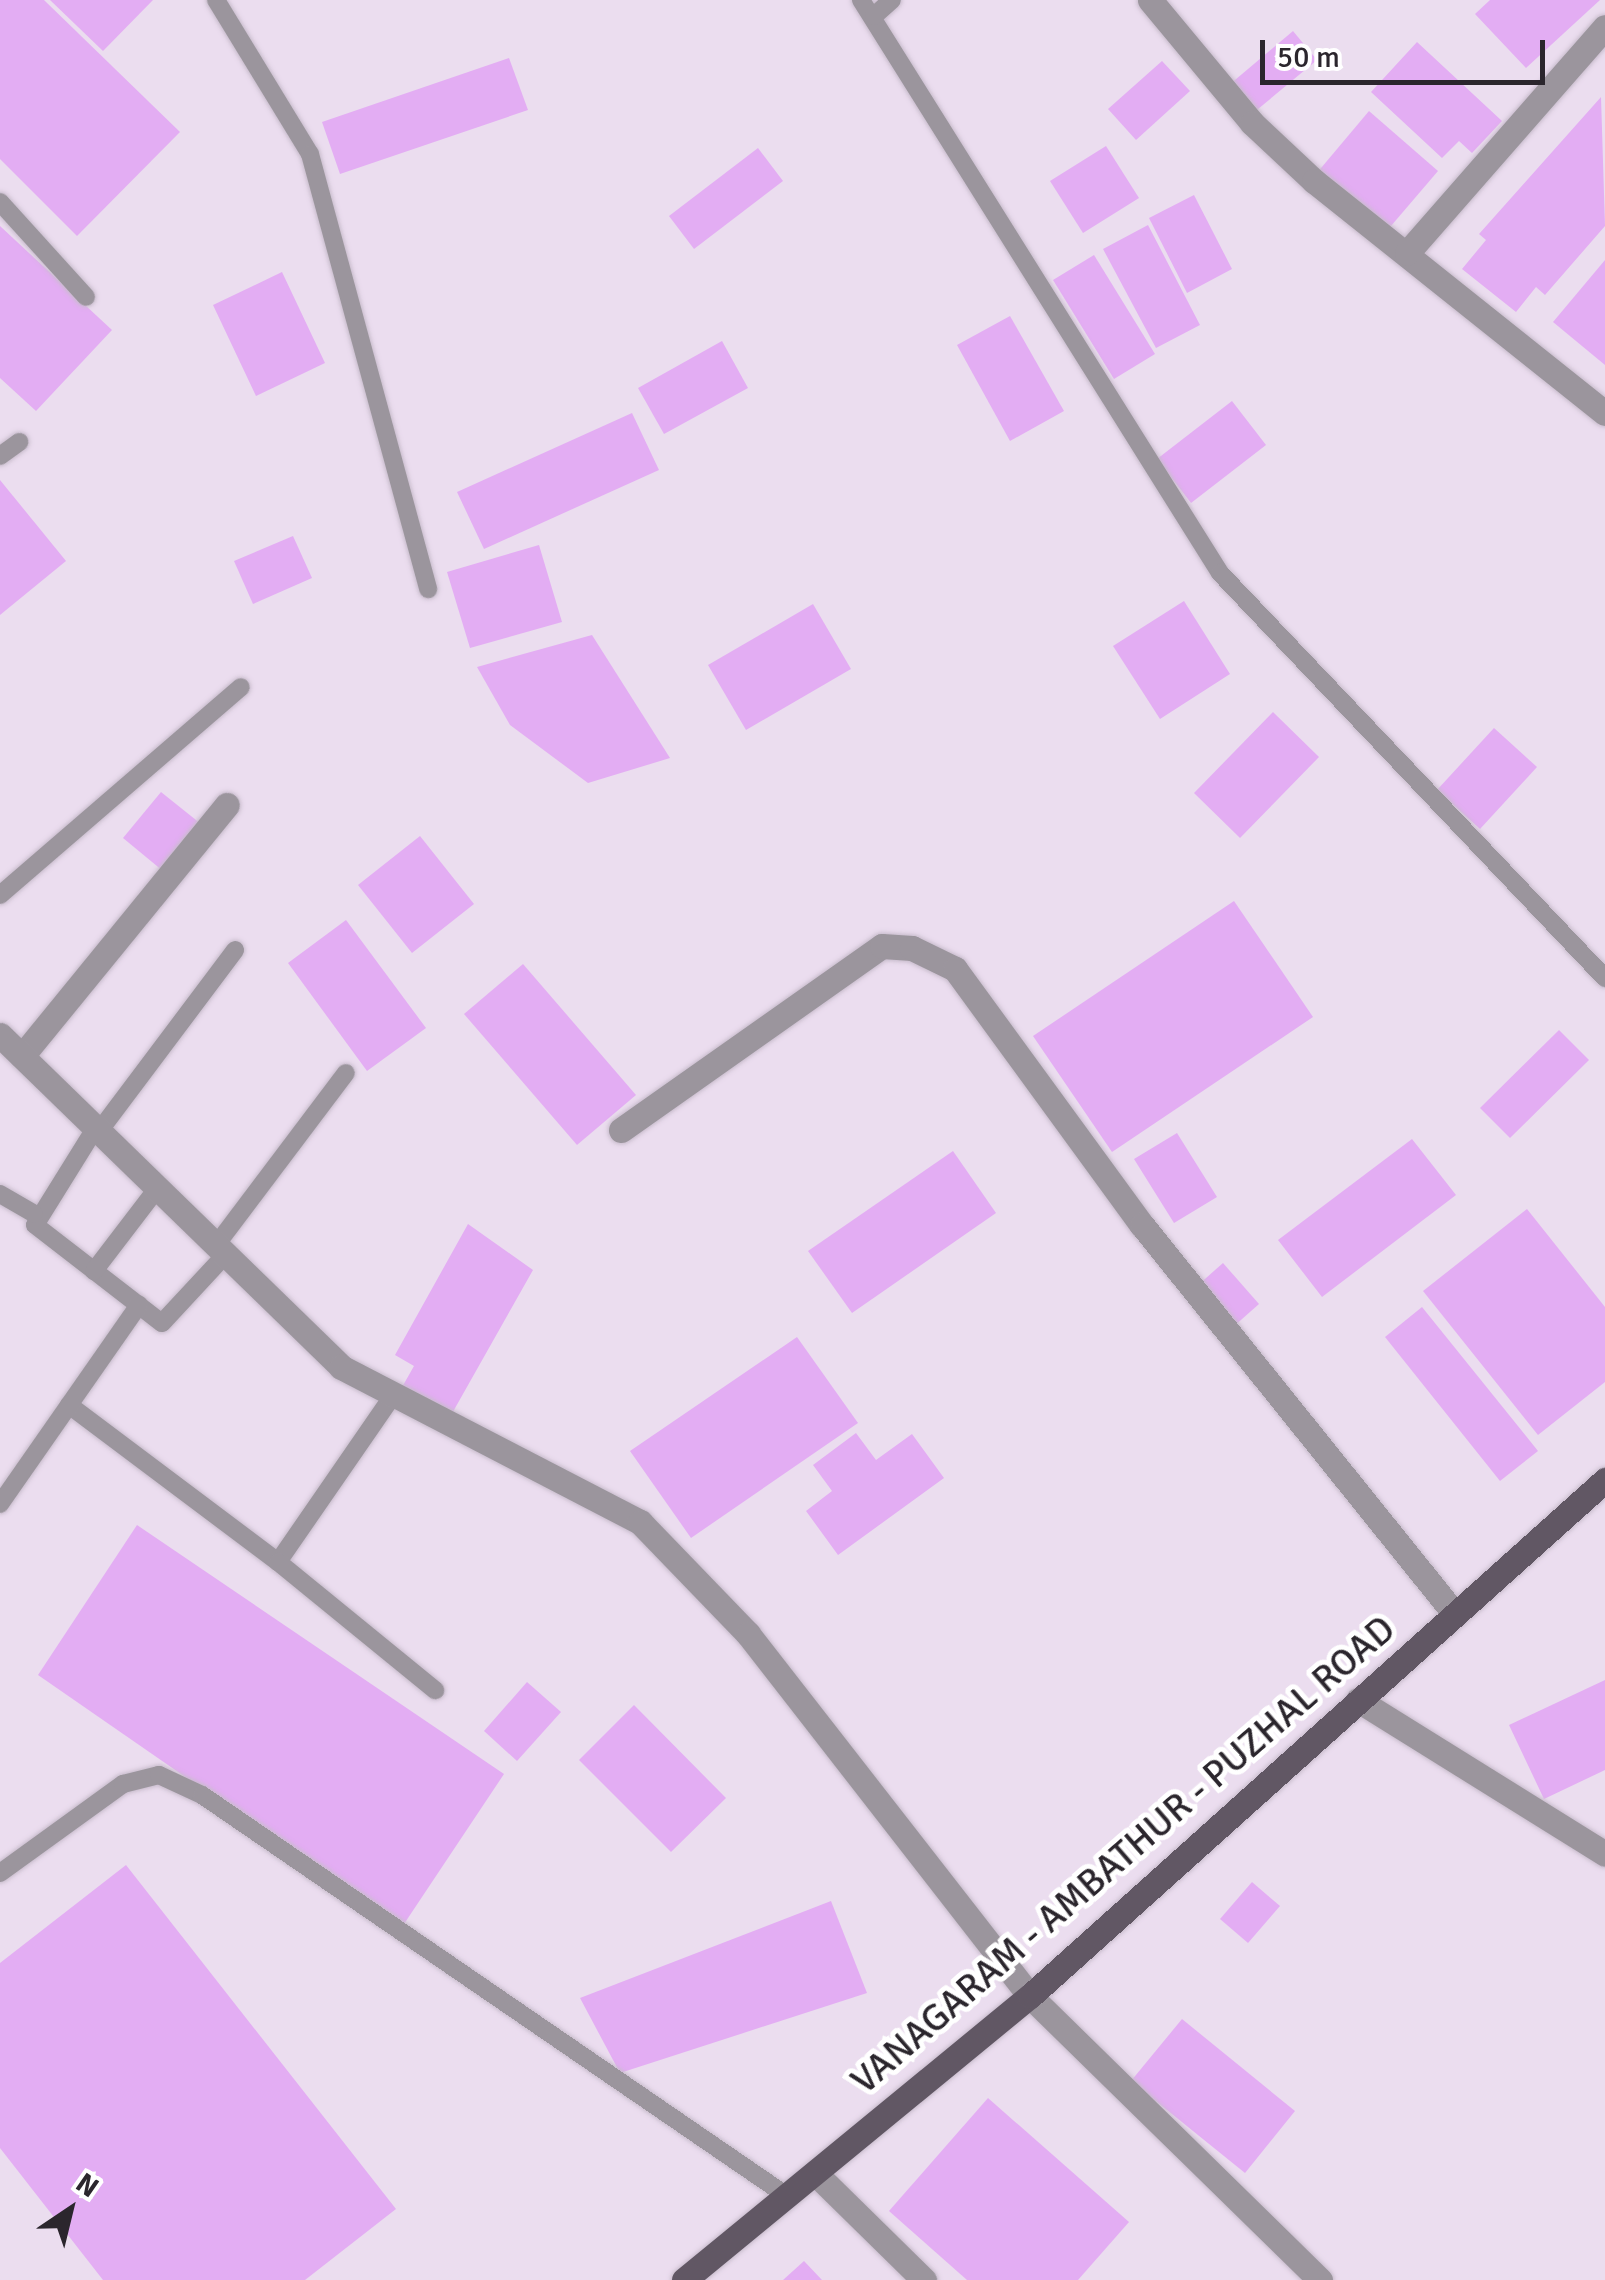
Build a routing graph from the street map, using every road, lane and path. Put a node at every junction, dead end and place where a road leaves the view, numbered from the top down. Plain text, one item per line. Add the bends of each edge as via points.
1 (216, 0) edge
2 (861, 0) edge
3 (892, 0) edge
4 (1150, 0) edge
5 (874, 16) junction
6 (1605, 27) edge
7 (0, 202) edge
8 (1408, 253) junction
9 (86, 297) dead end
10 (1605, 413) edge
11 (19, 442) dead end
12 (0, 456) edge
13 (428, 589) dead end
14 (240, 687) dead end
15 (227, 805) dead end
16 (0, 895) edge
17 (235, 950) dead end
18 (1605, 978) edge
19 (0, 1035) edge
20 (22, 1056) junction
21 (346, 1073) dead end
22 (98, 1128) junction
23 (621, 1130) dead end
24 (159, 1186) junction
25 (0, 1194) edge
26 (34, 1214) junction
27 (222, 1249) junction
28 (94, 1271) junction
29 (138, 1305) junction
30 (392, 1396) junction
31 (68, 1405) junction
32 (1605, 1480) edge
33 (0, 1504) edge
34 (278, 1562) junction
35 (1454, 1614) junction
36 (435, 1690) dead end
37 (1358, 1700) junction
38 (1605, 1854) edge
39 (0, 1873) edge
40 (1030, 1996) junction
41 (815, 2173) junction
42 (787, 2196) junction
43 (684, 2280) edge
44 (924, 2280) edge
45 (1320, 2280) edge

1 - 13 lane via 310,154
2 - 5 lane
3 - 5 lane
4 - 8 street via 1252,123
5 - 18 lane via 1220,573
6 - 8 street
7 - 9 lane
8 - 10 street
11 - 12 lane
14 - 16 lane
15 - 20 street
17 - 22 lane
19 - 20 street
20 - 22 street
21 - 27 lane
22 - 24 street
22 - 26 lane
23 - 35 street via 882,946 912,948 955,969 1142,1225
24 - 27 street
24 - 28 lane
25 - 26 lane
26 - 28 lane via 34,1224
27 - 29 lane via 168,1321
27 - 30 street via 341,1367
28 - 29 lane
29 - 31 lane
30 - 34 lane
30 - 40 street via 640,1522 748,1634
31 - 33 lane
31 - 34 lane
32 - 35 main road, VANAGARAM - AMBATHUR - PUZHAL ROAD
34 - 36 lane
35 - 37 main road, VANAGARAM - AMBATHUR - PUZHAL ROAD
37 - 38 street
37 - 40 main road, VANAGARAM - AMBATHUR - PUZHAL ROAD
39 - 42 lane via 122,1784 159,1774 202,1795
40 - 41 main road, VANAGARAM - AMBATHUR - PUZHAL ROAD
40 - 45 street
41 - 42 main road, VANAGARAM - AMBATHUR - PUZHAL ROAD
41 - 44 street
42 - 43 main road, VANAGARAM - AMBATHUR - PUZHAL ROAD

